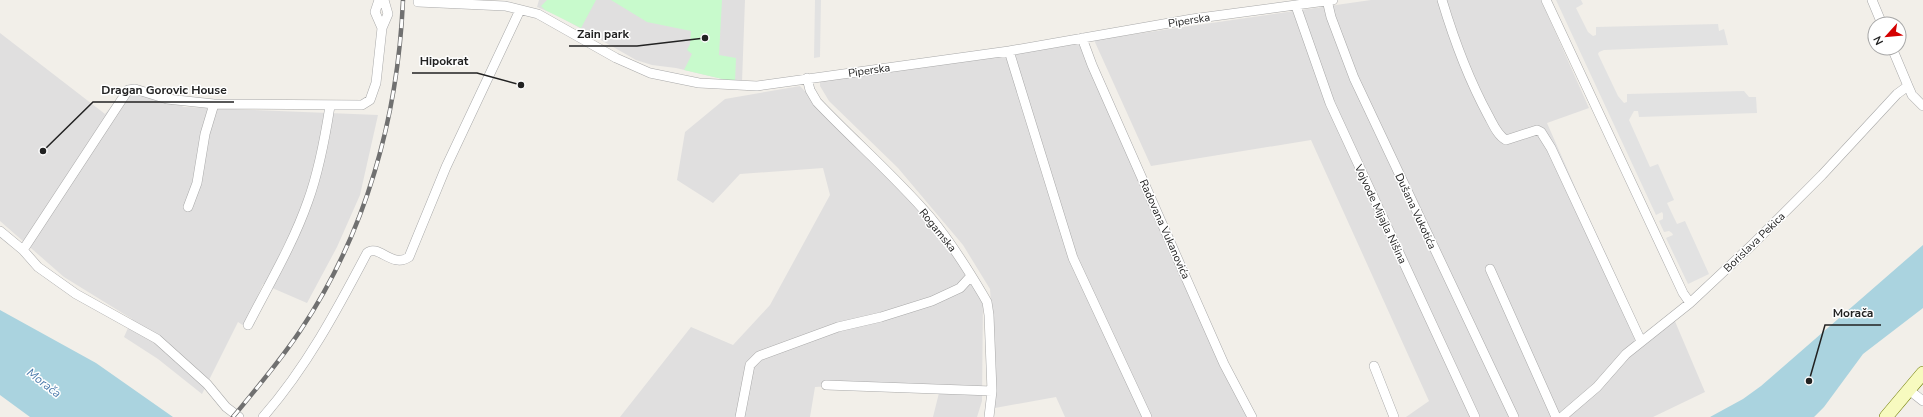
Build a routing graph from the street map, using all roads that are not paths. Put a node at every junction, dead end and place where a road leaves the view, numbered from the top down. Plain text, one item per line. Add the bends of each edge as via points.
1 (379, 0) edge
2 (384, 0) edge
3 (1329, 0) edge
4 (1442, 0) edge
5 (1546, 0) edge
6 (1872, 0) edge
7 (416, 1) edge
8 (1296, 6) junction
9 (520, 10) junction
10 (1879, 16) edge
11 (382, 28) junction
12 (1082, 38) junction
13 (1009, 51) junction
14 (1895, 56) edge
15 (807, 78) junction
16 (1908, 86) junction
17 (214, 104) junction
18 (330, 106) junction
19 (1923, 106) edge
20 (188, 207) dead end
21 (0, 231) edge
22 (23, 250) junction
23 (1490, 269) dead end
24 (972, 276) junction
25 (1690, 303) junction
26 (248, 325) dead end
27 (1641, 341) junction
28 (1374, 366) dead end
29 (1923, 373) edge
30 (826, 385) dead end
31 (1910, 390) junction
32 (992, 391) junction
33 (1923, 401) edge
34 (239, 417) edge
35 (263, 417) edge
36 (740, 417) edge
37 (989, 417) edge
38 (1147, 417) edge
39 (1252, 417) edge
40 (1394, 417) edge
41 (1475, 417) edge
42 (1514, 417) edge
43 (1556, 417) edge
44 (1562, 417) edge
45 (1886, 417) edge

1 - 11 street via 375,12
2 - 11 street via 388,14
3 - 8 street, Piperska
3 - 42 street, Dušana Vukotića via 1354,78
4 - 27 street via 1475,91 1498,133 1506,140 1537,130 1551,148
5 - 25 street via 1683,294
6 - 10 street
7 - 9 street, Piperska via 505,6
8 - 12 street, Piperska via 1192,19
8 - 41 street, Vojvode Mijajla Nišina via 1330,103
9 - 15 street, Piperska via 538,14 629,65 657,74 699,83 742,86
9 - 35 street via 446,167 409,257 404,261 398,261 375,250 367,253 311,354
11 - 18 street via 376,83 370,100 362,105
12 - 13 street, Piperska
12 - 39 street, Radovana Vukanovića via 1224,364
13 - 15 street, Piperska
13 - 38 street via 1073,258
14 - 16 street
15 - 24 street, Rogamska via 817,102 929,217
16 - 19 street via 1912,95
16 - 25 street, Borislava Pekica via 1897,94 1822,175
17 - 18 street
17 - 20 street via 205,134 197,183
17 - 22 street via 168,99 135,89 128,90
18 - 26 street via 325,139 309,200 293,238
21 - 22 street
22 - 34 street via 38,267 76,294 157,339
23 - 43 street
24 - 32 street, Rogamska via 988,308
24 - 36 street via 960,288 938,299 838,327 759,356 750,365
25 - 27 street, Borislava Pekica
27 - 44 street, Borislava Pekica via 1597,387
28 - 40 street
29 - 31 main road
30 - 32 street
31 - 33 street
31 - 45 main road
32 - 37 street, Rogamska

